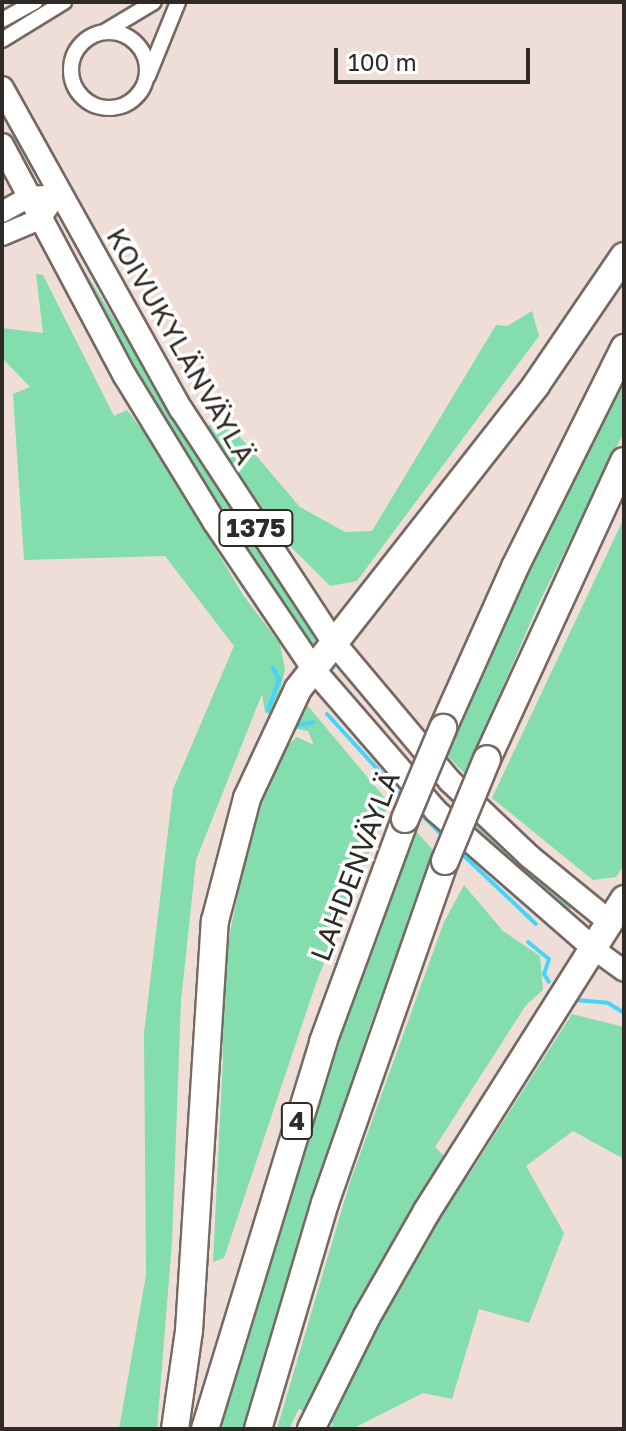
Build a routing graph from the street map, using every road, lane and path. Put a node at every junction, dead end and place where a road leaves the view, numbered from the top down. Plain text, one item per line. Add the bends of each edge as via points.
1 (35, 2) edge
2 (64, 2) edge
3 (154, 2) edge
4 (178, 2) edge
5 (2, 20) edge
6 (104, 32) junction
7 (2, 40) edge
8 (146, 80) junction
9 (2, 88) edge
10 (2, 145) edge
11 (57, 194) junction
12 (29, 197) junction
13 (2, 212) edge
14 (40, 219) junction
15 (2, 235) edge
16 (624, 256) edge
17 (624, 348) edge
18 (624, 461) edge
19 (335, 644) junction
20 (314, 670) junction
21 (619, 918) edge
22 (594, 949) junction
23 (624, 971) edge
24 (175, 1429) edge
25 (205, 1429) edge
26 (258, 1429) edge
27 (311, 1429) edge

1 - 5 street
2 - 7 street
3 - 6 street
4 - 8 street via 160,58
6 - 8 street via 138,45
6 - 8 street via 83,42 72,61 80,94 99,107 123,106
9 - 11 main road, KOIVUKYLÄNVÄYLÄ / 1375
10 - 12 main road, 1375
11 - 12 main road
11 - 14 main road
11 - 19 main road, KOIVUKYLÄNVÄYLÄ / 1375 via 241,506
12 - 13 main road
12 - 14 main road, 1375
14 - 15 main road
14 - 20 main road, 1375 via 168,448
16 - 19 highway via 536,385
17 - 25 highway, LAHDENVÄYLÄ / 4, bridge via 515,567 405,819 318,1057
18 - 26 highway, 4, bridge via 445,861 325,1203
19 - 20 highway
19 - 21 main road, KOIVUKYLÄNVÄYLÄ / 1375 via 450,781 529,856
20 - 22 main road, 1375 via 436,811
20 - 24 highway via 298,689 253,784 222,885 211,957 189,1331
21 - 22 highway
22 - 23 main road, 1375
22 - 27 highway via 419,1225

